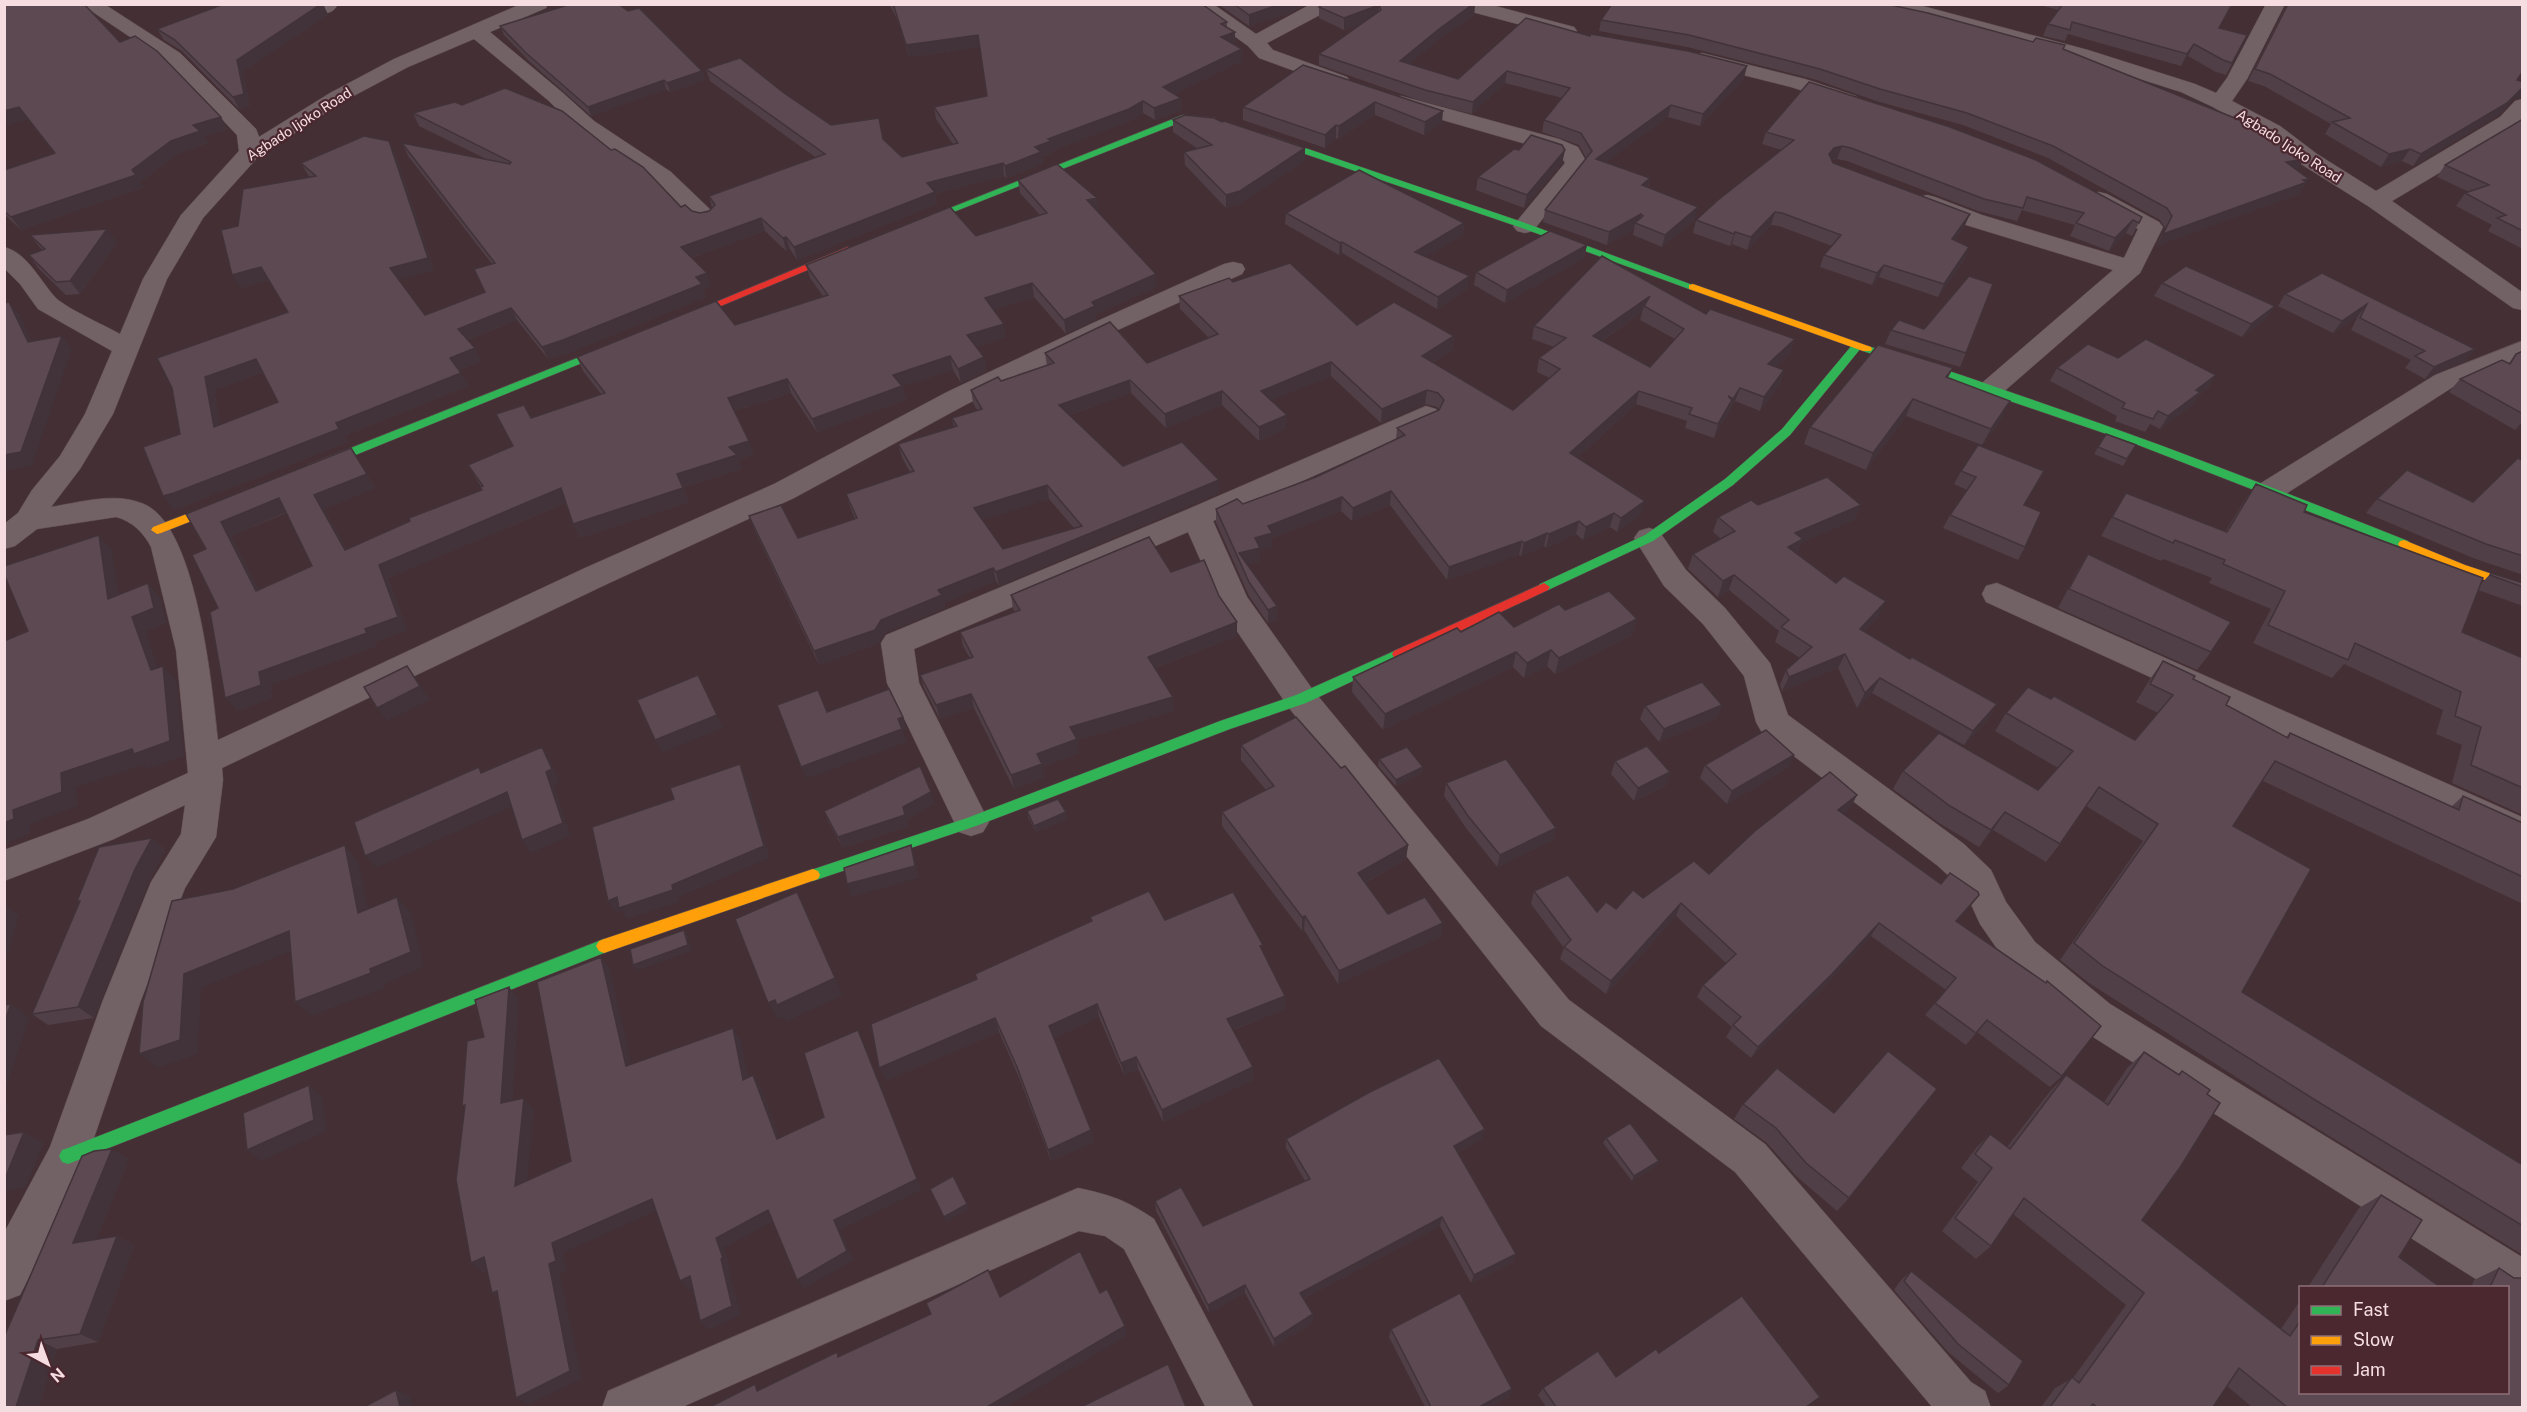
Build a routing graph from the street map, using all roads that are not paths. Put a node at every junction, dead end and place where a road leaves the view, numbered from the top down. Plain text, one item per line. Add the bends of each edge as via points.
1 (90, 4) edge
2 (538, 4) edge
3 (1199, 4) edge
4 (1326, 4) edge
5 (1464, 4) edge
6 (1891, 4) edge
7 (2276, 4) edge
8 (477, 31) junction
9 (1592, 38) edge
10 (1255, 42) junction
11 (1686, 55) edge
12 (1360, 88) edge
13 (1382, 96) edge
14 (2220, 103) junction
15 (2523, 105) edge
16 (1868, 107) edge
17 (1230, 125) edge
18 (1252, 133) edge
19 (250, 152) junction
20 (2077, 187) edge
21 (1911, 196) edge
22 (2376, 201) junction
23 (705, 216) edge
24 (1525, 226) junction
25 (902, 228) edge
26 (860, 245) edge
27 (4, 254) edge
28 (2131, 268) junction
29 (1233, 269) dead end
30 (29, 279) junction
31 (4, 285) edge
32 (2523, 303) edge
33 (667, 324) edge
34 (635, 337) edge
35 (1857, 346) junction
36 (125, 347) junction
37 (2523, 349) edge
38 (1992, 388) junction
39 (1426, 415) edge
40 (301, 473) edge
41 (2271, 490) junction
42 (245, 495) edge
43 (1196, 517) junction
44 (17, 530) edge
45 (157, 530) junction
46 (1649, 538) junction
47 (2523, 588) edge
48 (1997, 594) dead end
49 (1300, 699) junction
50 (205, 771) junction
51 (971, 822) junction
52 (2523, 833) edge
53 (4, 866) edge
54 (68, 1156) junction
55 (4, 1279) edge
56 (2523, 1282) edge
57 (1954, 1404) edge
58 (625, 1407) edge
59 (1231, 1407) edge

1 - 19 street via 173,57 248,134
2 - 8 street, Agbado Ijoko Road
3 - 10 street
4 - 10 street
5 - 9 street
6 - 14 street, Agbado Ijoko Road via 2081,54 2188,88
7 - 14 street
8 - 19 street, Agbado Ijoko Road via 401,63
8 - 23 street via 586,126 663,177
10 - 12 street via 1266,54 1281,61
11 - 16 street via 1798,83
13 - 24 street via 1570,152 1576,163
14 - 22 street, Agbado Ijoko Road via 2272,131
15 - 22 street via 2508,122
17 - 25 street via 1183,118
18 - 24 street
19 - 36 street, Agbado Ijoko Road via 193,215 155,279
20 - 28 street via 2151,226
21 - 28 street via 1974,220
22 - 32 street, Agbado Ijoko Road
24 - 35 street
26 - 33 street
27 - 30 street
28 - 38 street
29 - 50 street via 957,398 784,491 596,576
30 - 31 street
30 - 36 street via 47,304
34 - 40 street
35 - 38 street
35 - 46 street via 1785,432 1729,482
36 - 44 street, Agbado Ijoko Road via 99,414 70,462
37 - 41 street via 2444,381
38 - 41 street
39 - 43 street
41 - 47 street via 2461,568
42 - 45 street
43 - 49 street via 1233,601
43 - 51 street via 897,644 903,683
44 - 45 street via 116,507 136,512
45 - 50 street via 166,547 192,650
46 - 49 street
46 - 56 street via 1675,578 1714,616 1759,672 1773,722 1951,855 1978,881 2022,954 2087,1010
48 - 52 street
49 - 51 street
49 - 57 street via 1555,1013 1750,1158
50 - 53 street via 101,829
50 - 54 street via 198,837 169,882 122,1000
51 - 54 street via 600,947
54 - 55 street
58 - 59 street via 1078,1209 1114,1217 1139,1234

